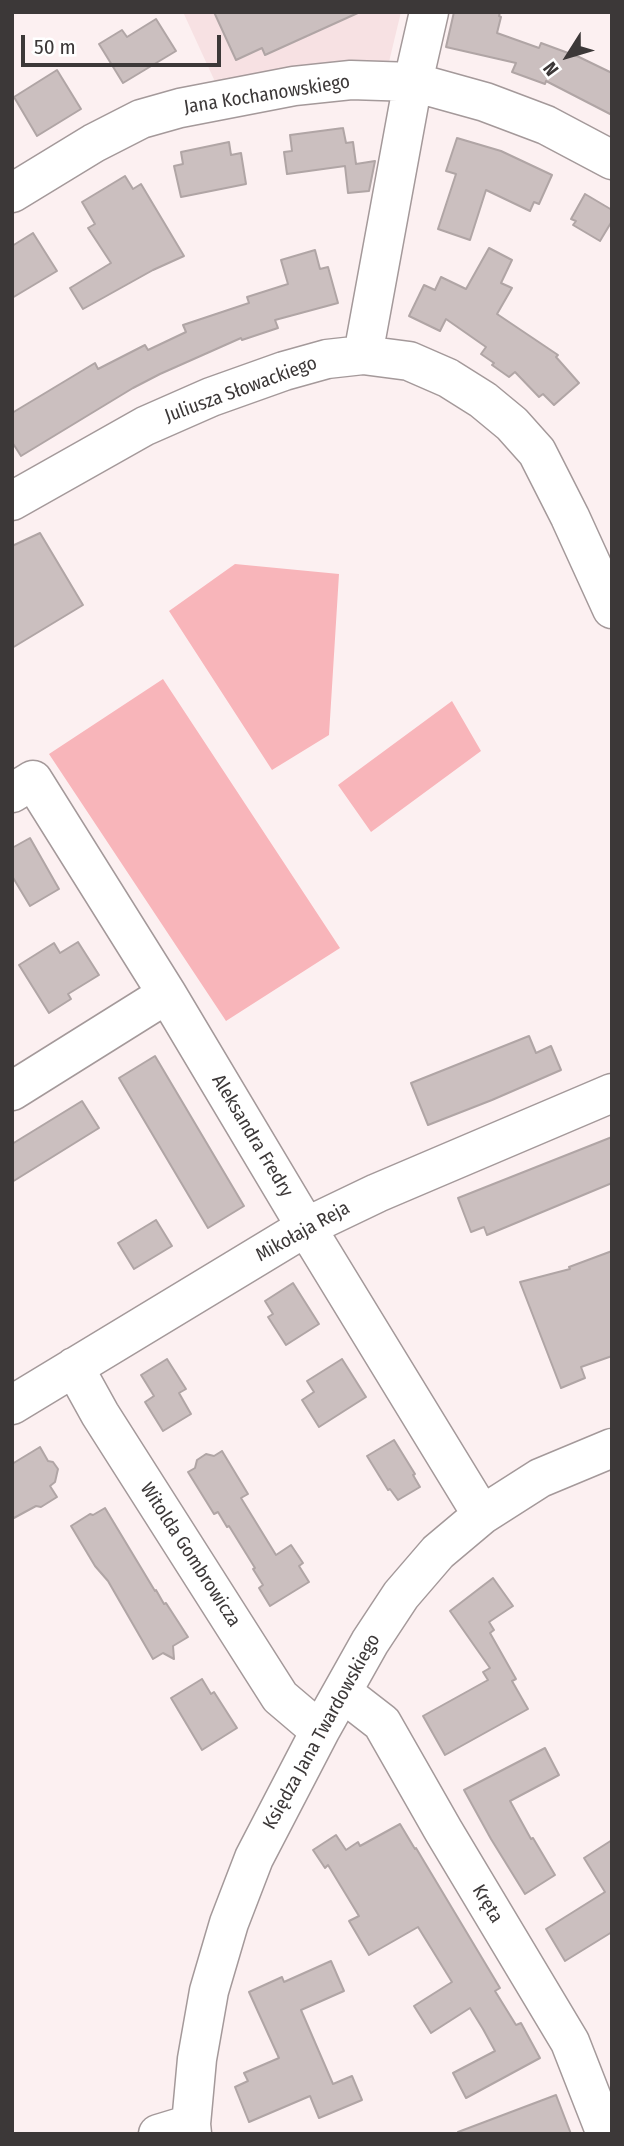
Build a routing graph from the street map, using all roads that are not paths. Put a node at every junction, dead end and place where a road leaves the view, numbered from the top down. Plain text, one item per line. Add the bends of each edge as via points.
1 (429, 12) edge
2 (413, 82) junction
3 (612, 160) edge
4 (12, 193) edge
5 (363, 355) junction
6 (12, 501) edge
7 (612, 609) edge
8 (12, 793) edge
9 (167, 994) junction
10 (12, 1091) edge
11 (612, 1093) edge
12 (306, 1227) junction
13 (74, 1367) junction
14 (12, 1405) edge
15 (612, 1448) edge
16 (482, 1515) junction
17 (342, 1692) junction
18 (320, 1731) junction
19 (180, 2131) edge
20 (606, 2134) edge

1 - 2 street
2 - 3 street, Jana Kochanowskiego via 547,125
2 - 4 street, Jana Kochanowskiego via 351,80 180,107 141,119 94,143
2 - 5 street
5 - 6 street, Juliusza Słowackiego via 327,359 211,397 145,426
5 - 7 street, Juliusza Słowackiego via 409,361 448,378 512,424 537,452
8 - 9 street, Aleksandra Fredry via 33,780
9 - 10 street
9 - 12 street, Aleksandra Fredry
11 - 12 street, Mikołaja Reja
12 - 13 street, Mikołaja Reja
12 - 16 street, Aleksandra Fredry
13 - 14 street, Mikołaja Reja
13 - 18 street, Witolda Gombrowicza via 281,1697
15 - 16 street, Księdza Jana Twardowskiego via 540,1478
16 - 17 street, Księdza Jana Twardowskiego via 438,1552 401,1595
17 - 18 street, Księdza Jana Twardowskiego
17 - 20 street, Kręta via 382,1723 570,2042
18 - 19 street, Księdza Jana Twardowskiego via 254,1858 229,1923

